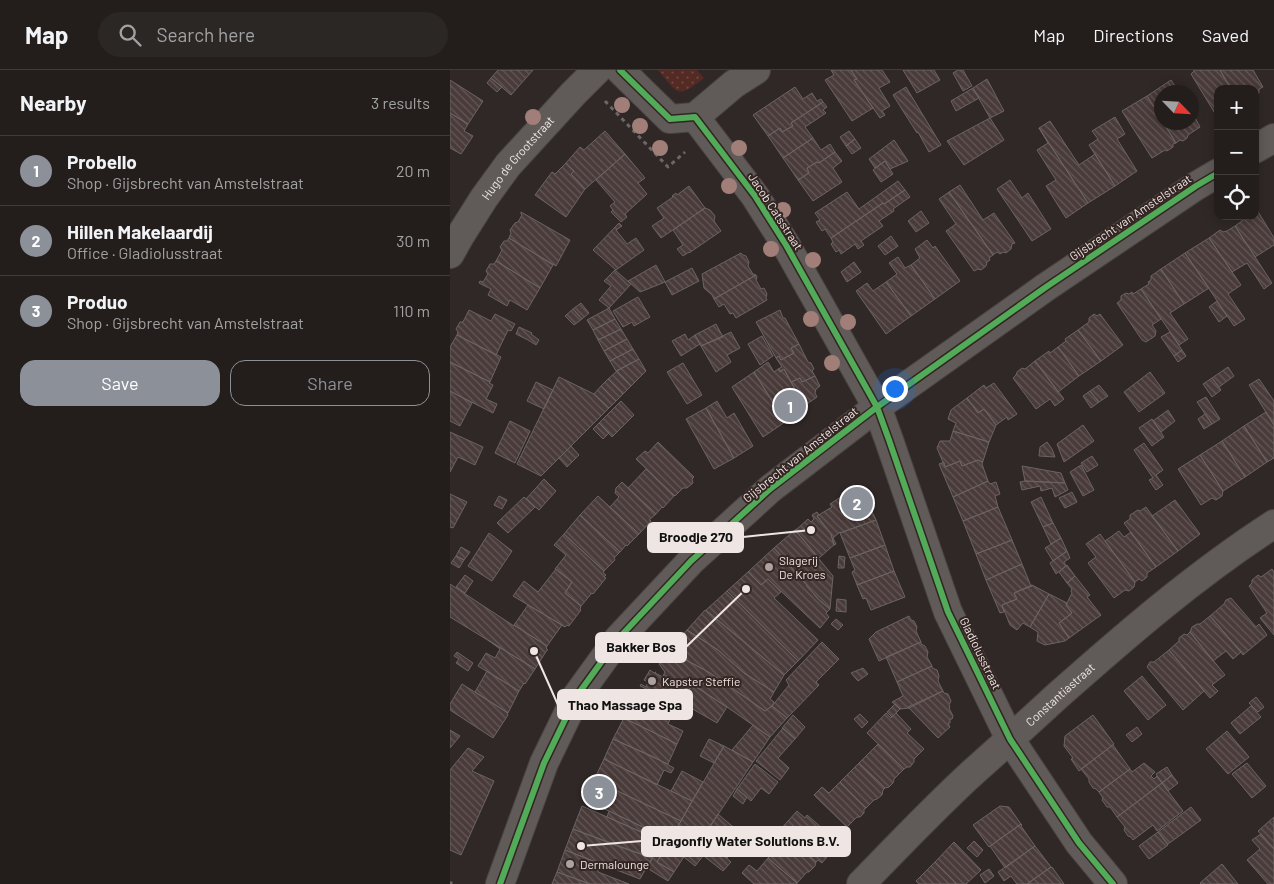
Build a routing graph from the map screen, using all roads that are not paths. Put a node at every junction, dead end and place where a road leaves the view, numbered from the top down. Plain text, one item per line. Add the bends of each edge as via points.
1 (597, 70) edge
2 (620, 70) edge
3 (756, 70) edge
4 (696, 117) junction
5 (1274, 138) edge
6 (1259, 147) edge
7 (1214, 175) edge
8 (450, 254) edge
9 (877, 407) junction
10 (1274, 524) edge
11 (1010, 739) junction
12 (500, 884) edge
13 (861, 884) edge
14 (1113, 884) edge

1 - 8 street, Hugo de Grootstraat via 508,165
2 - 4 street via 670,118
3 - 4 street via 734,84
4 - 9 street, Jacob Catsstraat via 781,237
5 - 6 street
7 - 9 street, Gijsbrecht van Amstelstraat via 1046,287
9 - 11 street, Gladiolusstraat via 948,612
9 - 12 street, Gijsbrecht van Amstelstraat via 770,489 691,561 618,639 576,697 544,764
10 - 11 street, Constantiastraat via 1151,614
11 - 13 street, Constantiastraat
11 - 14 street, Gladiolusstraat via 1079,843

